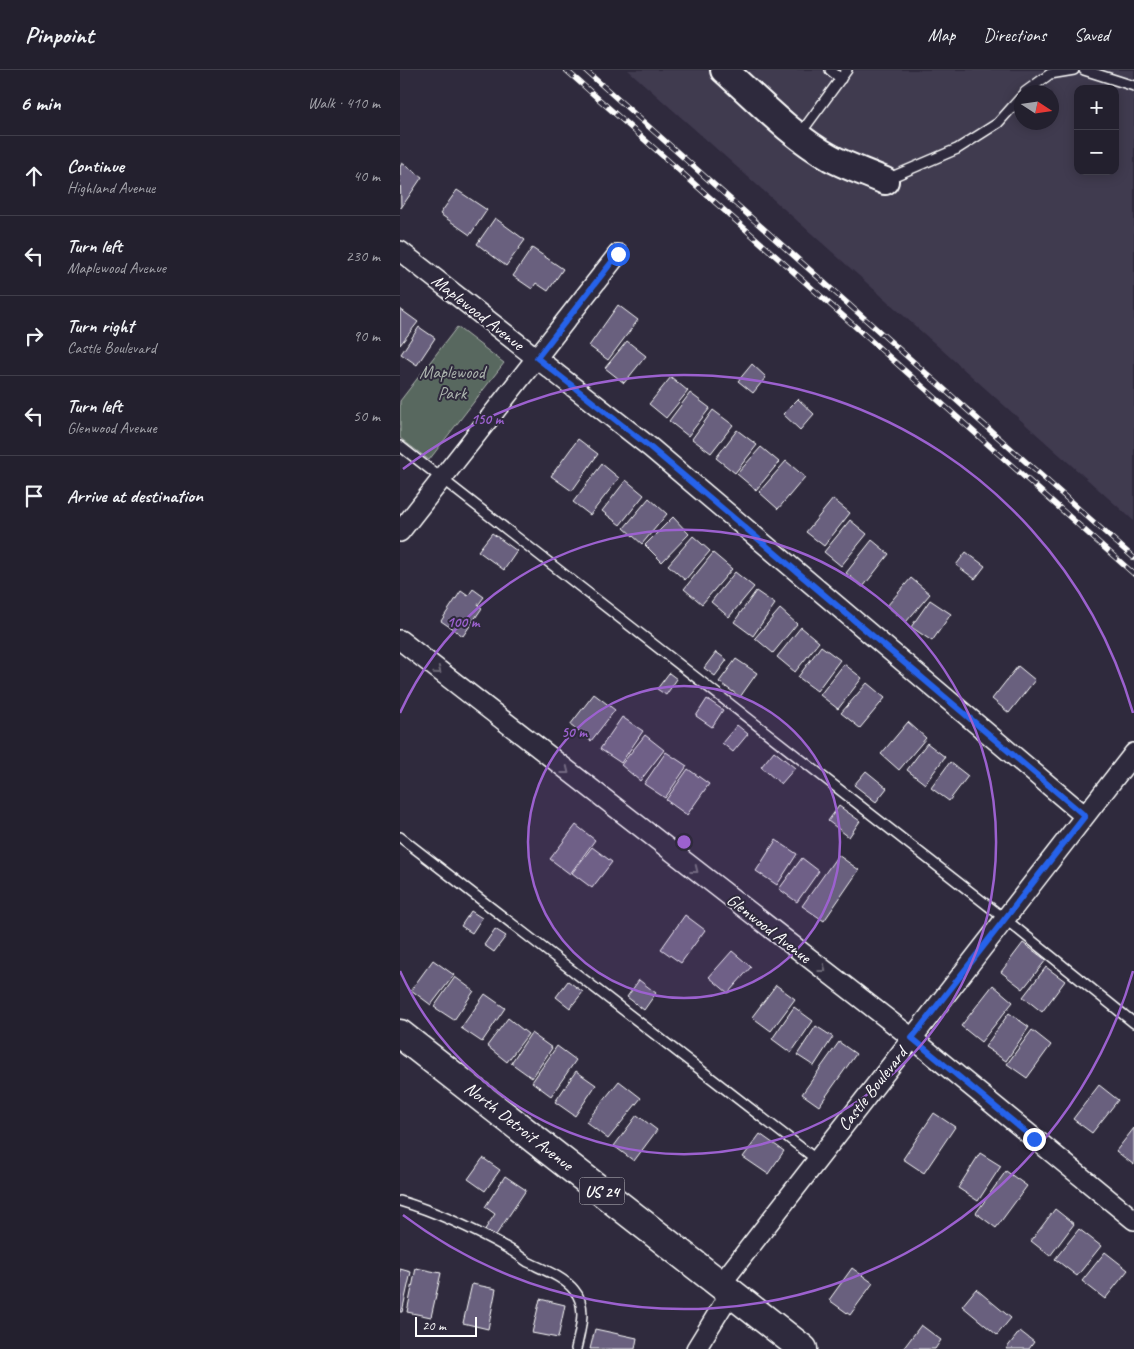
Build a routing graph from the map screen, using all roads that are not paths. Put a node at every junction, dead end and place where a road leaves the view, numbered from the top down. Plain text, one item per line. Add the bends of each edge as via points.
1 (724, 70) edge
2 (830, 70) edge
3 (847, 70) edge
4 (1074, 70) edge
5 (1084, 70) edge
6 (841, 79) junction
7 (1035, 85) edge
8 (1134, 86) edge
9 (1014, 105) edge
10 (799, 136) junction
11 (885, 181) joint
12 (400, 252) edge
13 (618, 254) dead end
14 (537, 358) junction
15 (400, 446) edge
16 (442, 478) junction
17 (400, 532) edge
18 (400, 640) edge
19 (1134, 753) edge
20 (1085, 816) junction
21 (400, 837) edge
22 (1005, 919) junction
23 (1134, 1023) edge
24 (400, 1034) edge
25 (912, 1038) junction
26 (817, 1160) junction
27 (400, 1201) edge
28 (1134, 1220) edge
29 (726, 1288) junction
30 (576, 1349) edge
31 (696, 1349) edge
32 (803, 1349) edge

1 - 10 street
2 - 6 lane
3 - 6 lane
4 - 7 lane via 1050,74
5 - 8 lane
6 - 10 lane
9 - 11 lane via 998,123 957,148
10 - 11 street via 832,158
12 - 14 street, Maplewood Avenue
13 - 14 street
14 - 16 street
14 - 20 street, Maplewood Avenue via 651,448
15 - 16 lane
16 - 17 street
16 - 22 lane
18 -> 25 street, Glenwood Avenue
19 - 20 street, Castle Boulevard
20 - 22 street, Castle Boulevard
21 - 26 lane
22 - 23 lane
22 - 25 street, Castle Boulevard
24 - 29 main road, North Detroit Avenue / US 24
25 - 26 street, Castle Boulevard
25 - 28 street, Glenwood Avenue
26 - 29 street, Castle Boulevard
27 - 30 lane via 510,1249 575,1290 582,1307
29 - 31 street, Castle Boulevard
29 - 32 main road, North Detroit Avenue / US 24

